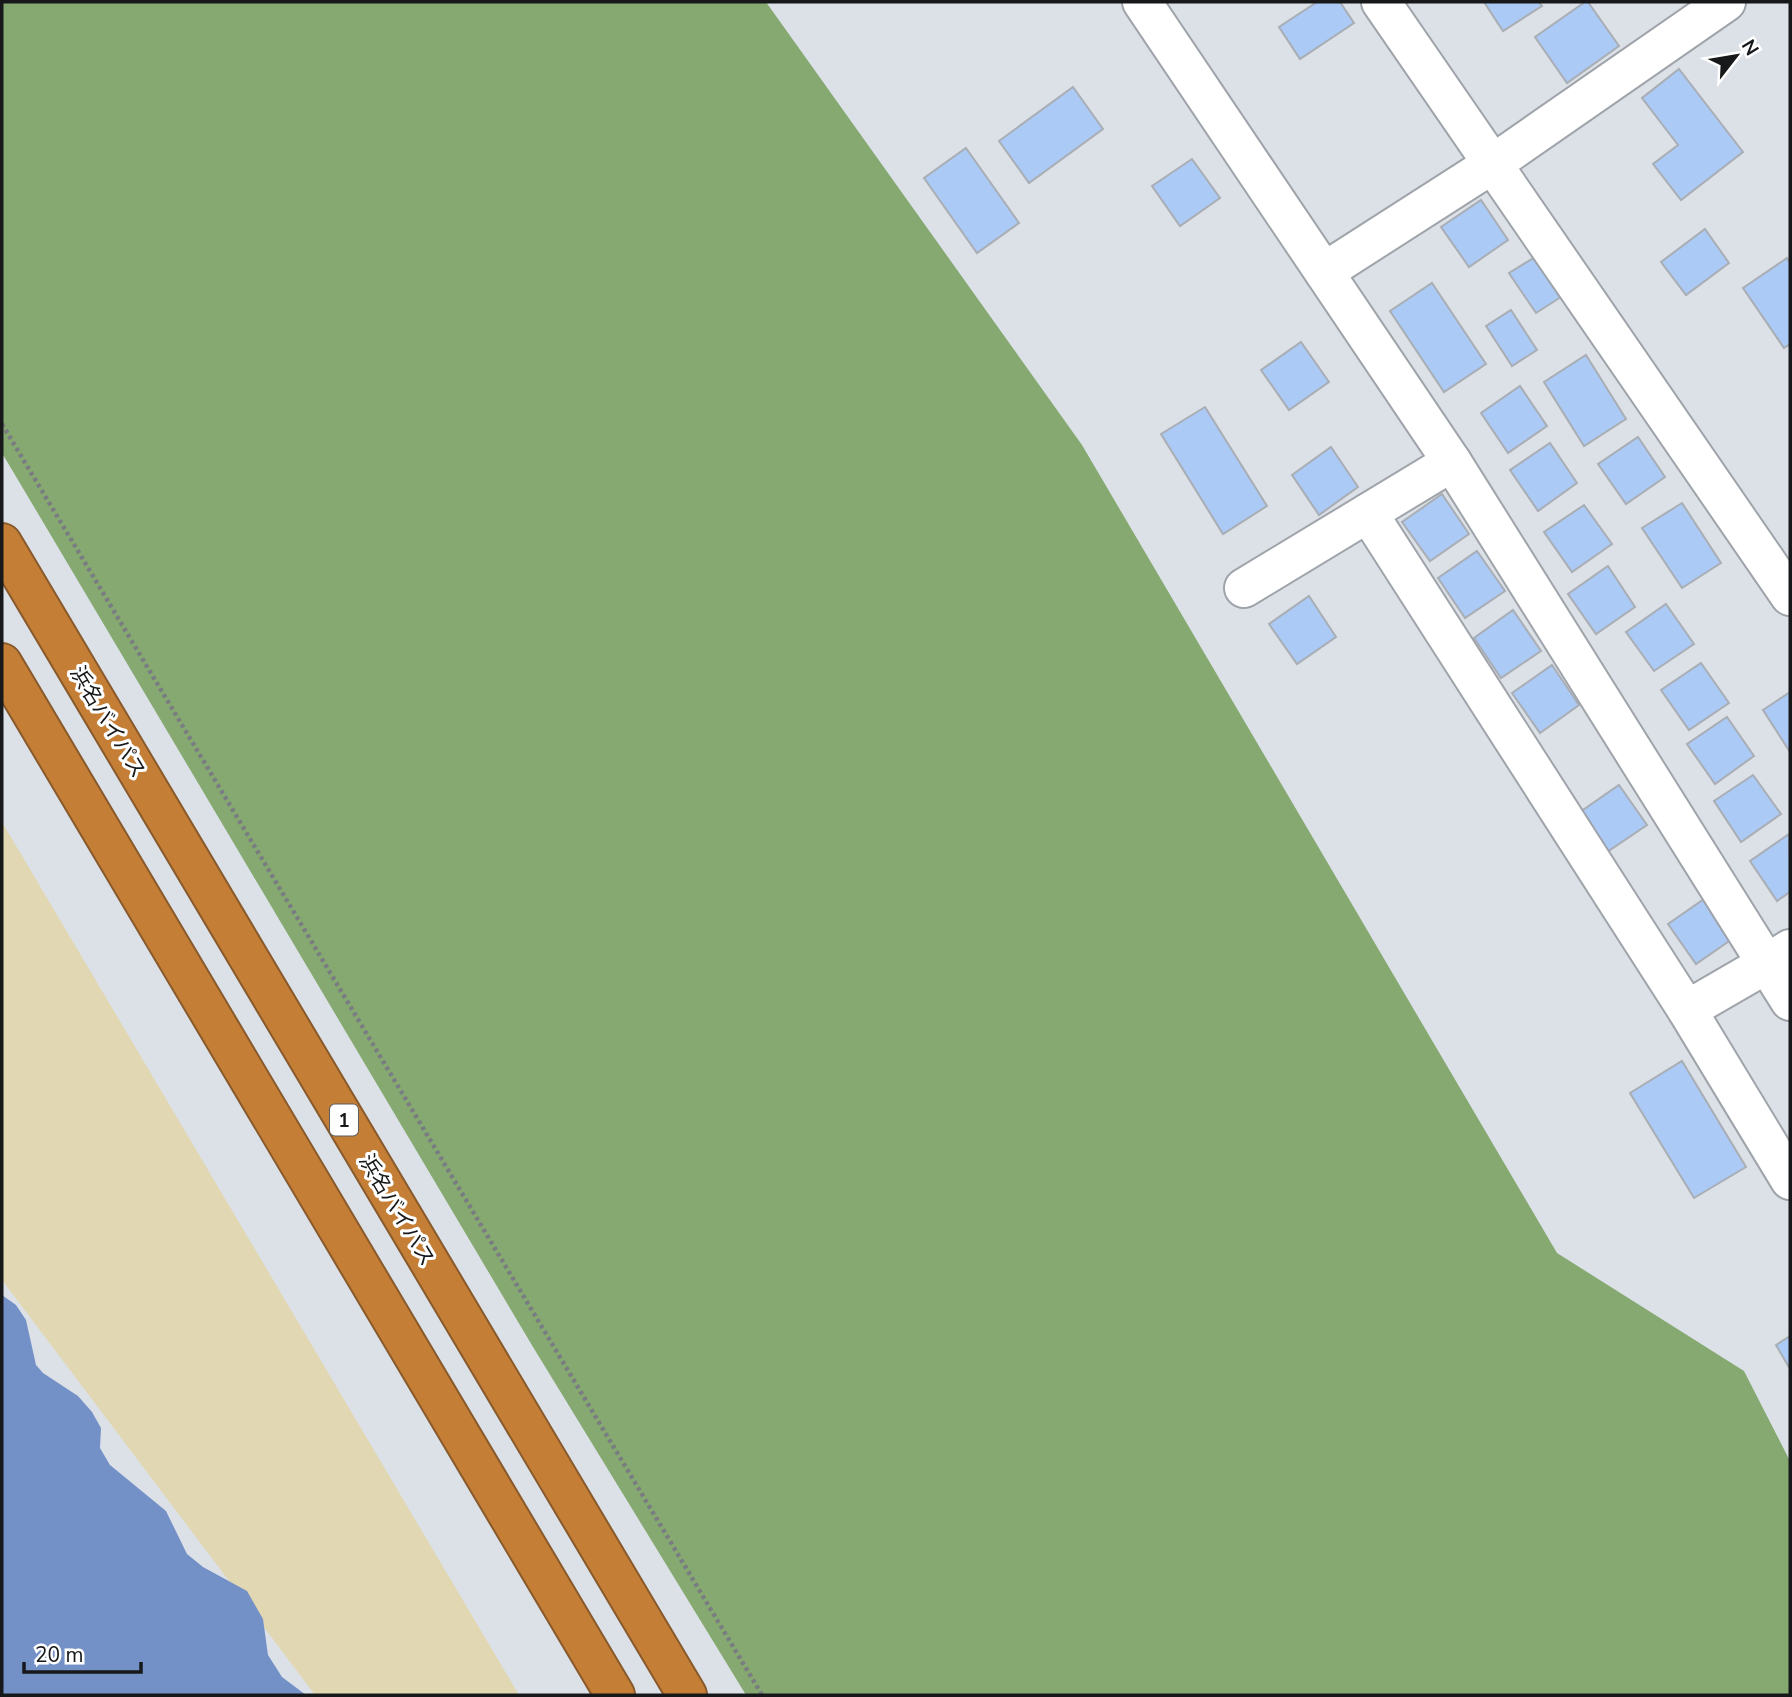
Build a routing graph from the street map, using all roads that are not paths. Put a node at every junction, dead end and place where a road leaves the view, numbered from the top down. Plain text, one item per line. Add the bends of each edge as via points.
1 (1142, 2) edge
2 (1381, 2) edge
3 (1726, 2) edge
4 (1494, 163) junction
5 (1324, 272) junction
6 (1452, 462) junction
7 (1368, 513) junction
8 (2, 543) edge
9 (1244, 588) dead end
10 (1790, 596) edge
11 (2, 663) edge
12 (1779, 956) edge
13 (1790, 1000) edge
14 (1686, 1010) junction
15 (1790, 1180) edge
16 (615, 1695) edge
17 (687, 1695) edge

1 - 5 street
2 - 4 street
3 - 4 street
4 - 5 street
4 - 10 street
5 - 6 street
6 - 7 street
6 - 12 street
7 - 9 street
7 - 14 street
8 - 17 highway, 浜名バイパス / 1
11 - 16 highway
12 - 13 street
12 - 14 street
14 - 15 street

